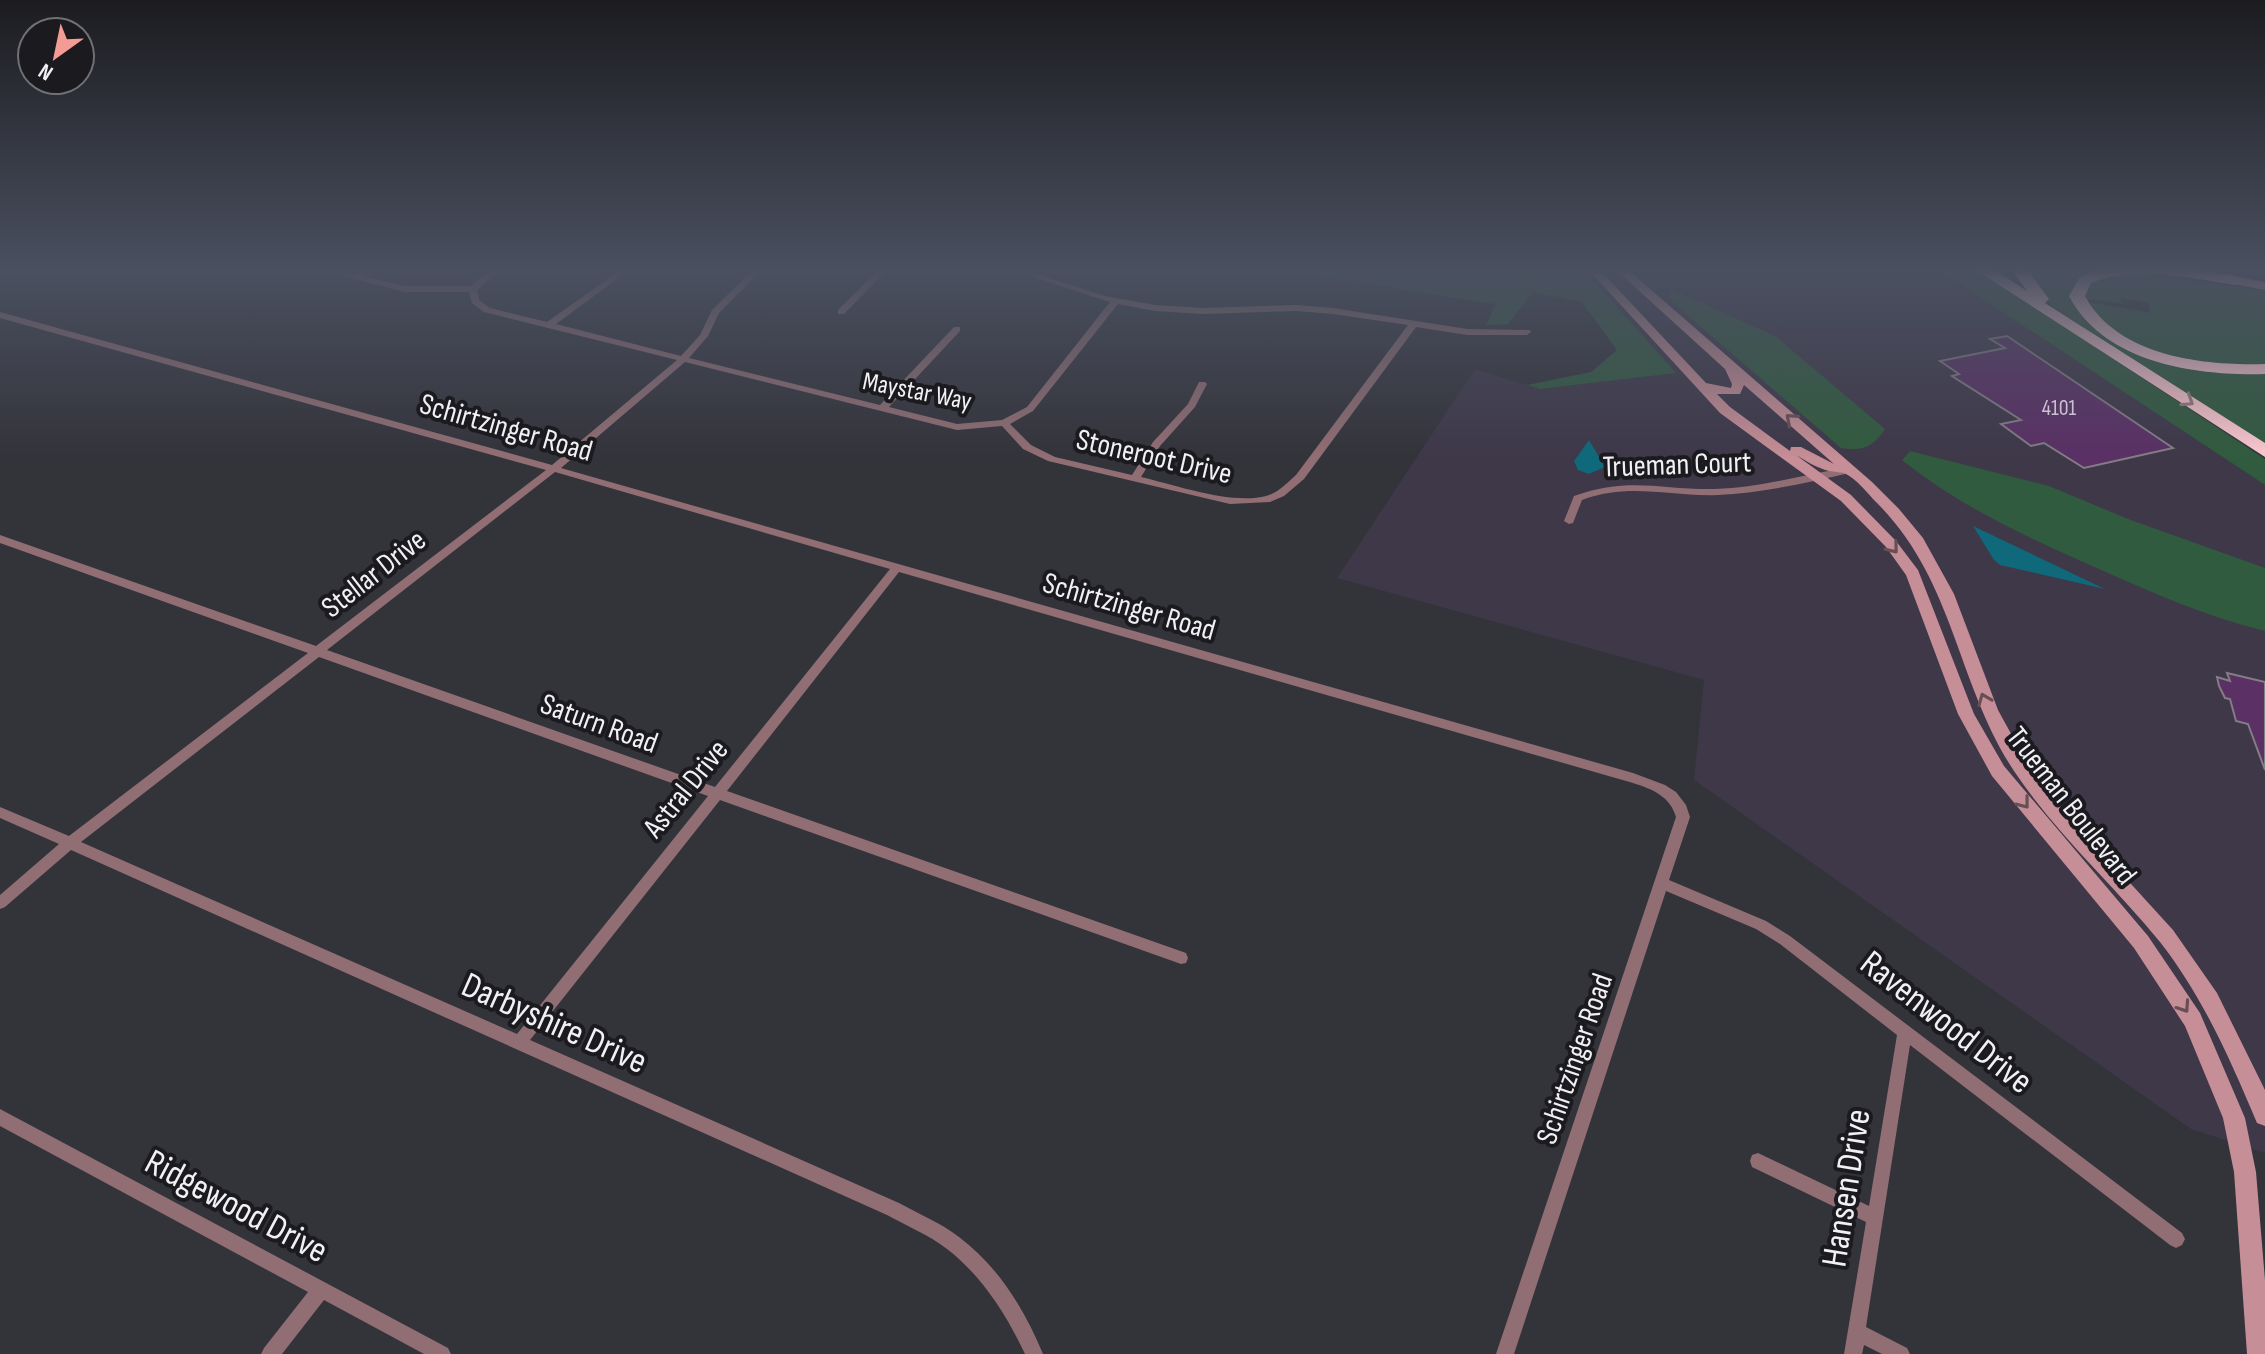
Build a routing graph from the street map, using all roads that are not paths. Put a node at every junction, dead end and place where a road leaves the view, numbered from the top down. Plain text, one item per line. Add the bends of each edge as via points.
1 (58, 331) edge
2 (568, 331) edge
3 (706, 331) edge
4 (955, 331) edge
5 (1092, 331) edge
6 (1408, 331) edge
7 (1462, 331) edge
8 (1651, 331) edge
9 (1689, 331) edge
10 (2080, 331) edge
11 (2086, 331) edge
12 (2111, 331) edge
13 (1527, 332) dead end
14 (1718, 357) junction
15 (682, 360) junction
16 (2265, 369) edge
17 (2152, 377) junction
18 (1202, 384) dead end
19 (1701, 384) junction
20 (882, 409) junction
21 (1004, 423) junction
22 (1748, 427) junction
23 (2265, 451) edge
24 (553, 469) junction
25 (1850, 470) junction
26 (1816, 475) junction
27 (1135, 479) junction
28 (1569, 521) dead end
29 (0, 539) edge
30 (1925, 553) junction
31 (896, 569) junction
32 (317, 651) junction
33 (718, 793) junction
34 (0, 812) edge
35 (70, 843) junction
36 (1662, 883) junction
37 (0, 903) edge
38 (1181, 958) dead end
39 (1905, 1031) junction
40 (519, 1043) junction
41 (2265, 1116) edge
42 (0, 1117) edge
43 (1758, 1161) dead end
44 (1874, 1217) junction
45 (2176, 1239) dead end
46 (322, 1289) junction
47 (1857, 1332) junction
48 (270, 1354) edge
49 (442, 1354) edge
50 (1034, 1354) edge
51 (1505, 1354) edge
52 (1853, 1354) edge
53 (1901, 1354) edge
54 (2259, 1354) edge

1 - 24 street, Schirtzinger Road
2 - 15 street, Maystar Way
3 - 15 street, Stellar Drive
4 - 20 street
5 - 21 street, Maystar Way via 1038,400
6 - 27 street, Stoneroot Drive via 1300,477 1280,494 1266,500 1230,501
7 - 13 street
8 - 19 main road, Trueman Boulevard
9 - 14 main road, Trueman Boulevard
10 - 17 highway
11 - 17 highway
12 - 16 highway via 2142,349 2202,366
14 - 19 main road via 1736,378 1736,391
25 -> 14 main road, Trueman Boulevard
15 - 20 street, Maystar Way
15 - 24 street, Stellar Drive
17 -> 23 highway
18 - 27 street
19 - 22 main road, Trueman Boulevard
20 - 21 street, Maystar Way via 957,427
21 - 27 street, Stoneroot Drive via 1038,454
22 - 25 main road via 1819,463
22 - 26 main road, Trueman Boulevard
24 - 31 street, Schirtzinger Road
24 - 32 street, Stellar Drive
25 - 26 street, Trueman Court
25 - 30 main road, Trueman Boulevard via 1889,507
26 - 28 street, Trueman Court via 1731,492 1610,488 1578,498
26 - 30 main road via 1860,495
26 -> 54 main road, Trueman Boulevard via 1862,513 1913,574 1966,714 1998,771 2141,942 2193,1020 2234,1118 2245,1172
29 - 32 street, Saturn Road
41 -> 30 main road, Trueman Boulevard via 2223,1020 2196,978 2167,937 2046,799 2005,741
31 - 33 street, Astral Drive
31 - 36 street, Schirtzinger Road via 1659,788 1677,801 1683,817
32 - 33 street, Saturn Road
32 - 35 street, Stellar Drive
33 - 38 street, Saturn Road
33 - 40 street, Astral Drive
34 - 35 street, Darbyshire Drive
35 - 37 street, Stellar Drive
35 - 40 street, Darbyshire Drive
36 - 39 street, Ravenwood Drive via 1761,925
36 - 51 street, Schirtzinger Road
39 - 44 street, Hansen Drive
39 - 45 street, Ravenwood Drive
40 - 50 street, Darbyshire Drive via 893,1209 951,1242 1000,1292
42 - 46 street, Ridgewood Drive
43 - 44 street
44 - 47 street, Hansen Drive
46 - 48 street
46 - 49 street, Ridgewood Drive
47 - 52 street, Hansen Drive
47 - 53 street

